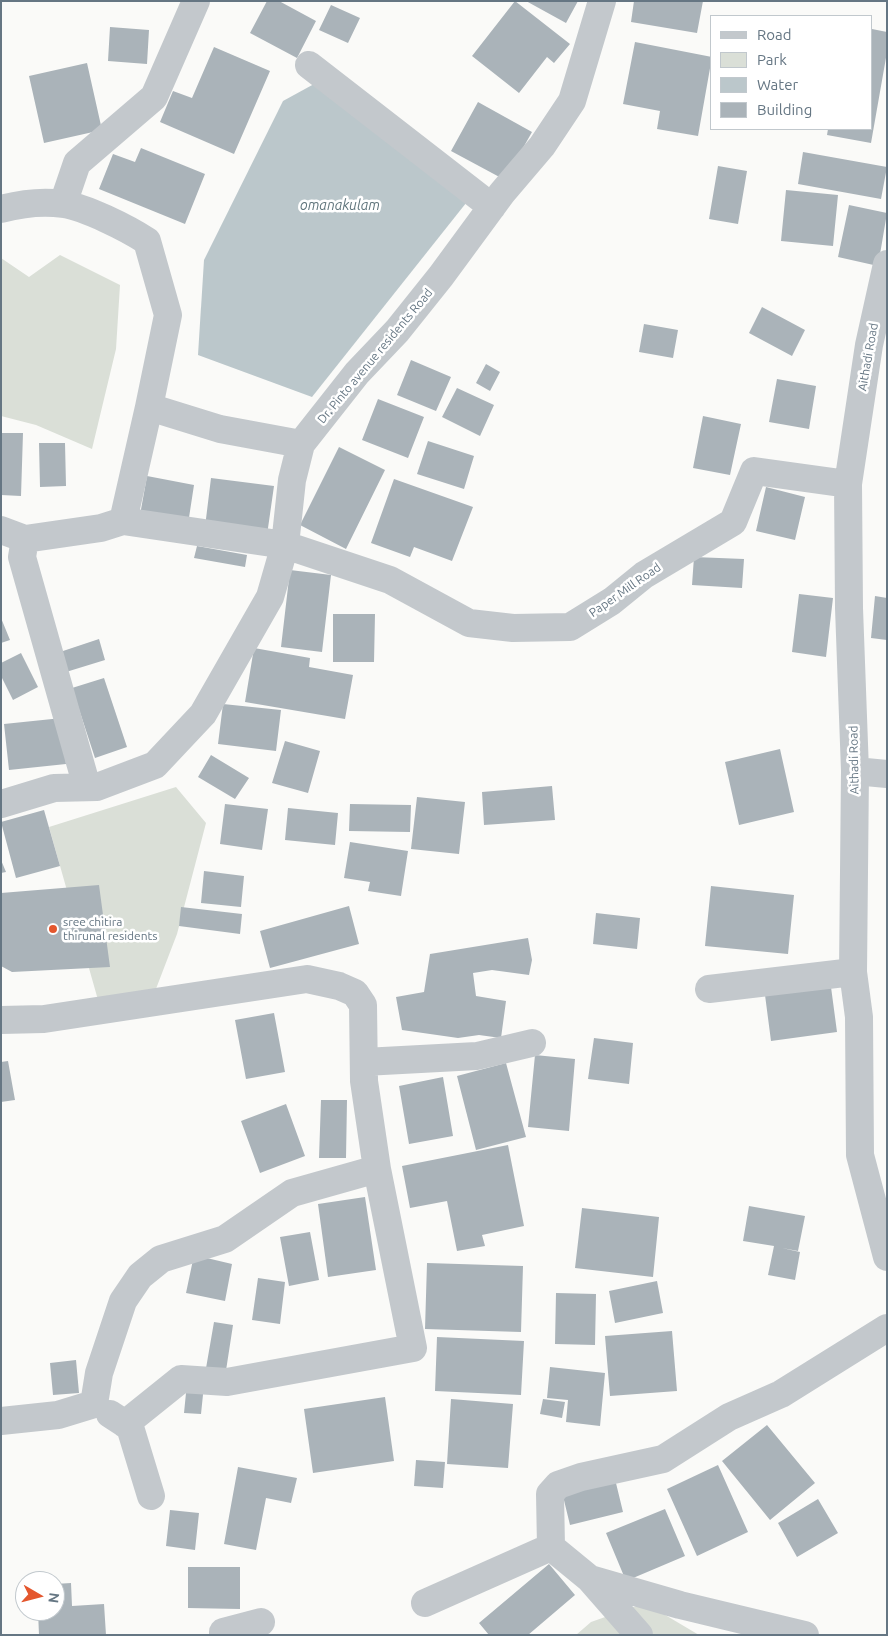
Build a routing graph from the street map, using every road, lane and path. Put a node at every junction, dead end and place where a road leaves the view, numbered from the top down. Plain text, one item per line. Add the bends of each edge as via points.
1 (196, 1) edge
2 (602, 1) edge
3 (309, 65) dead end
4 (63, 204) junction
5 (492, 207) junction
6 (1, 208) edge
7 (887, 264) edge
8 (149, 407) junction
9 (301, 444) junction
10 (848, 484) junction
11 (123, 521) junction
12 (285, 545) junction
13 (12, 546) edge
14 (855, 771) junction
15 (887, 774) edge
16 (87, 787) junction
17 (1, 804) edge
18 (853, 972) junction
19 (709, 989) dead end
20 (1, 1020) edge
21 (532, 1043) dead end
22 (364, 1062) junction
23 (377, 1169) junction
24 (887, 1257) edge
25 (887, 1328) edge
26 (94, 1404) junction
27 (1, 1420) edge
28 (125, 1424) junction
29 (151, 1496) dead end
30 (551, 1547) junction
31 (590, 1579) junction
32 (425, 1603) dead end
33 (261, 1622) dead end
34 (223, 1635) edge
35 (639, 1635) edge
36 (805, 1635) edge

1 - 4 street via 154,97 77,163
2 - 5 street, Dr. Pinto avenue residents Road via 572,101 542,146
3 - 5 street
4 - 6 street
4 - 8 street via 124,226 147,241 168,315
5 - 9 street, Dr. Pinto avenue residents Road via 436,283 357,373
7 - 10 street, Aithadi Road via 869,345
8 - 9 street via 220,429
8 - 11 street
9 - 12 street, Dr. Pinto avenue residents Road via 292,480
10 - 12 street, Paper Mill Road via 754,471 734,522 644,575 612,602 570,627 513,628 469,623 390,580
10 - 14 street, Aithadi Road
11 - 12 street
11 - 13 street
12 - 16 street, Dr. Pinto avenue residents Road via 270,597 203,714 155,765 97,787
13 - 16 street
14 - 15 street
14 - 18 street, Aithadi Road
16 - 17 street, Dr. Pinto avenue residents Road via 54,788
18 - 19 street
18 - 24 street, Aithadi Road via 858,1017 860,1155
20 - 22 street via 44,1019 307,979 339,986 355,994 363,1005
21 - 22 street via 477,1056
22 - 23 street
23 - 26 street via 292,1192 225,1239 161,1259 140,1276 123,1300 99,1373
23 - 28 street via 413,1348 227,1382 181,1379
25 - 30 street via 781,1394 729,1417 663,1459 620,1467 558,1485 550,1494
26 - 27 street via 58,1415
26 - 28 street
28 - 29 street via 130,1426
30 - 31 street
30 - 32 street
31 - 35 street
31 - 36 street via 680,1606
33 - 34 street via 223,1632

